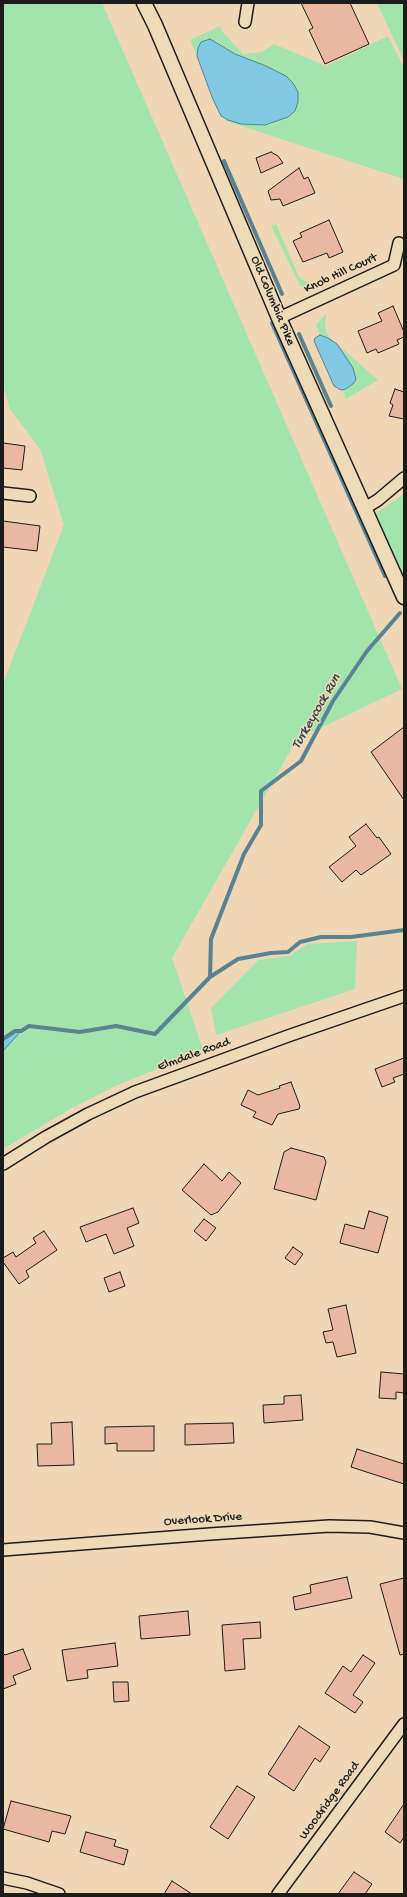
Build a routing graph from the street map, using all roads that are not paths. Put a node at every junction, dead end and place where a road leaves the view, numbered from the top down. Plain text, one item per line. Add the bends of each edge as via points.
1 (144, 3) edge
2 (248, 3) edge
3 (245, 22) dead end
4 (399, 243) dead end
5 (279, 318) junction
6 (404, 478) edge
7 (3, 493) edge
8 (30, 496) dead end
9 (365, 508) junction
10 (404, 597) edge
11 (404, 996) edge
12 (3, 1164) edge
13 (404, 1533) edge
14 (3, 1550) edge
15 (404, 1724) edge
16 (3, 1878) edge
17 (59, 1894) edge
18 (278, 1894) edge

1 - 5 street, Old Columbia Pike
2 - 3 street
4 - 5 street, Knob Hill Court via 394,264
5 - 9 street, Old Columbia Pike
6 - 9 street
7 - 8 street
9 - 10 street, Old Columbia Pike
11 - 12 street, Elmdale Road via 135,1092 83,1116
13 - 14 street, Overlook Drive via 370,1527 329,1526
15 - 18 street, Woodridge Road
16 - 17 street

